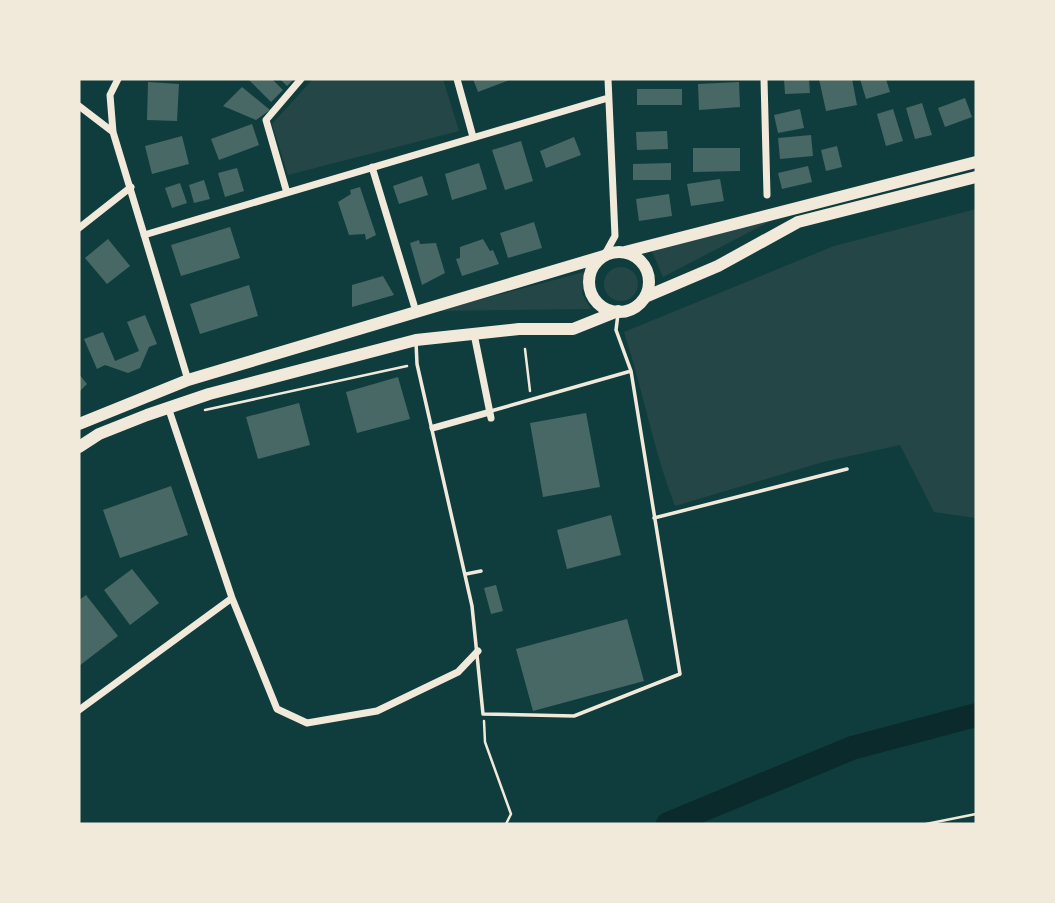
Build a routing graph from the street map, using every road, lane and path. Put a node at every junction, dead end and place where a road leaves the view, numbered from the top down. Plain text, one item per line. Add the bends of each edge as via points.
1 (118, 79) edge
2 (302, 79) edge
3 (457, 79) edge
4 (608, 79) edge
5 (764, 79) edge
6 (608, 98) junction
7 (79, 106) edge
8 (113, 132) junction
9 (473, 137) junction
10 (976, 162) edge
11 (372, 167) junction
12 (976, 177) edge
13 (131, 187) junction
14 (287, 193) junction
15 (767, 195) dead end
16 (79, 228) edge
17 (145, 235) junction
18 (615, 236) junction
19 (625, 252) junction
20 (604, 256) junction
21 (645, 298) junction
22 (414, 304) dead end
23 (618, 312) junction
24 (474, 334) junction
25 (416, 340) junction
26 (525, 349) dead end
27 (417, 364) junction
28 (631, 371) junction
29 (188, 380) junction
30 (531, 399) junction
31 (170, 413) junction
32 (490, 415) junction
33 (79, 424) edge
34 (433, 428) junction
35 (79, 447) edge
36 (847, 469) dead end
37 (654, 518) junction
38 (481, 571) dead end
39 (466, 574) junction
40 (232, 598) junction
41 (478, 651) junction
42 (79, 710) edge
43 (483, 714) junction
44 (976, 814) edge
45 (506, 824) edge
46 (926, 824) edge

1 - 8 street via 110,95
2 - 14 street via 266,120
3 - 9 street
4 - 6 street
5 - 15 street
6 - 9 street
6 - 18 street
7 - 8 street
8 - 13 street
9 - 11 street
10 - 19 main road
11 - 14 street
11 - 22 street
12 - 21 main road via 798,222 718,266
13 - 16 street
13 - 17 street
14 - 17 street
17 - 29 street
18 - 19 street
18 - 20 street
19 - 20 main road
19 - 21 main road via 642,261 647,270
20 - 23 main road via 592,271 590,289 601,305
20 - 29 main road
21 - 23 main road
23 - 24 main road via 573,329
23 - 28 lane via 616,330
24 - 25 main road
24 - 32 street
25 - 27 lane
25 - 31 main road
26 - 30 path
27 - 31 path
27 - 34 lane
28 - 30 lane
28 - 37 lane
29 - 33 main road
30 - 32 lane
31 - 35 main road via 99,434
31 - 40 street
32 - 34 street
34 - 39 lane
36 - 37 lane
37 - 43 lane via 680,674 574,716
38 - 39 lane
39 - 41 lane
40 - 41 street via 276,709 307,723 377,711 458,672
40 - 42 street
41 - 43 lane
43 - 45 path via 485,742 510,814
44 - 46 path

